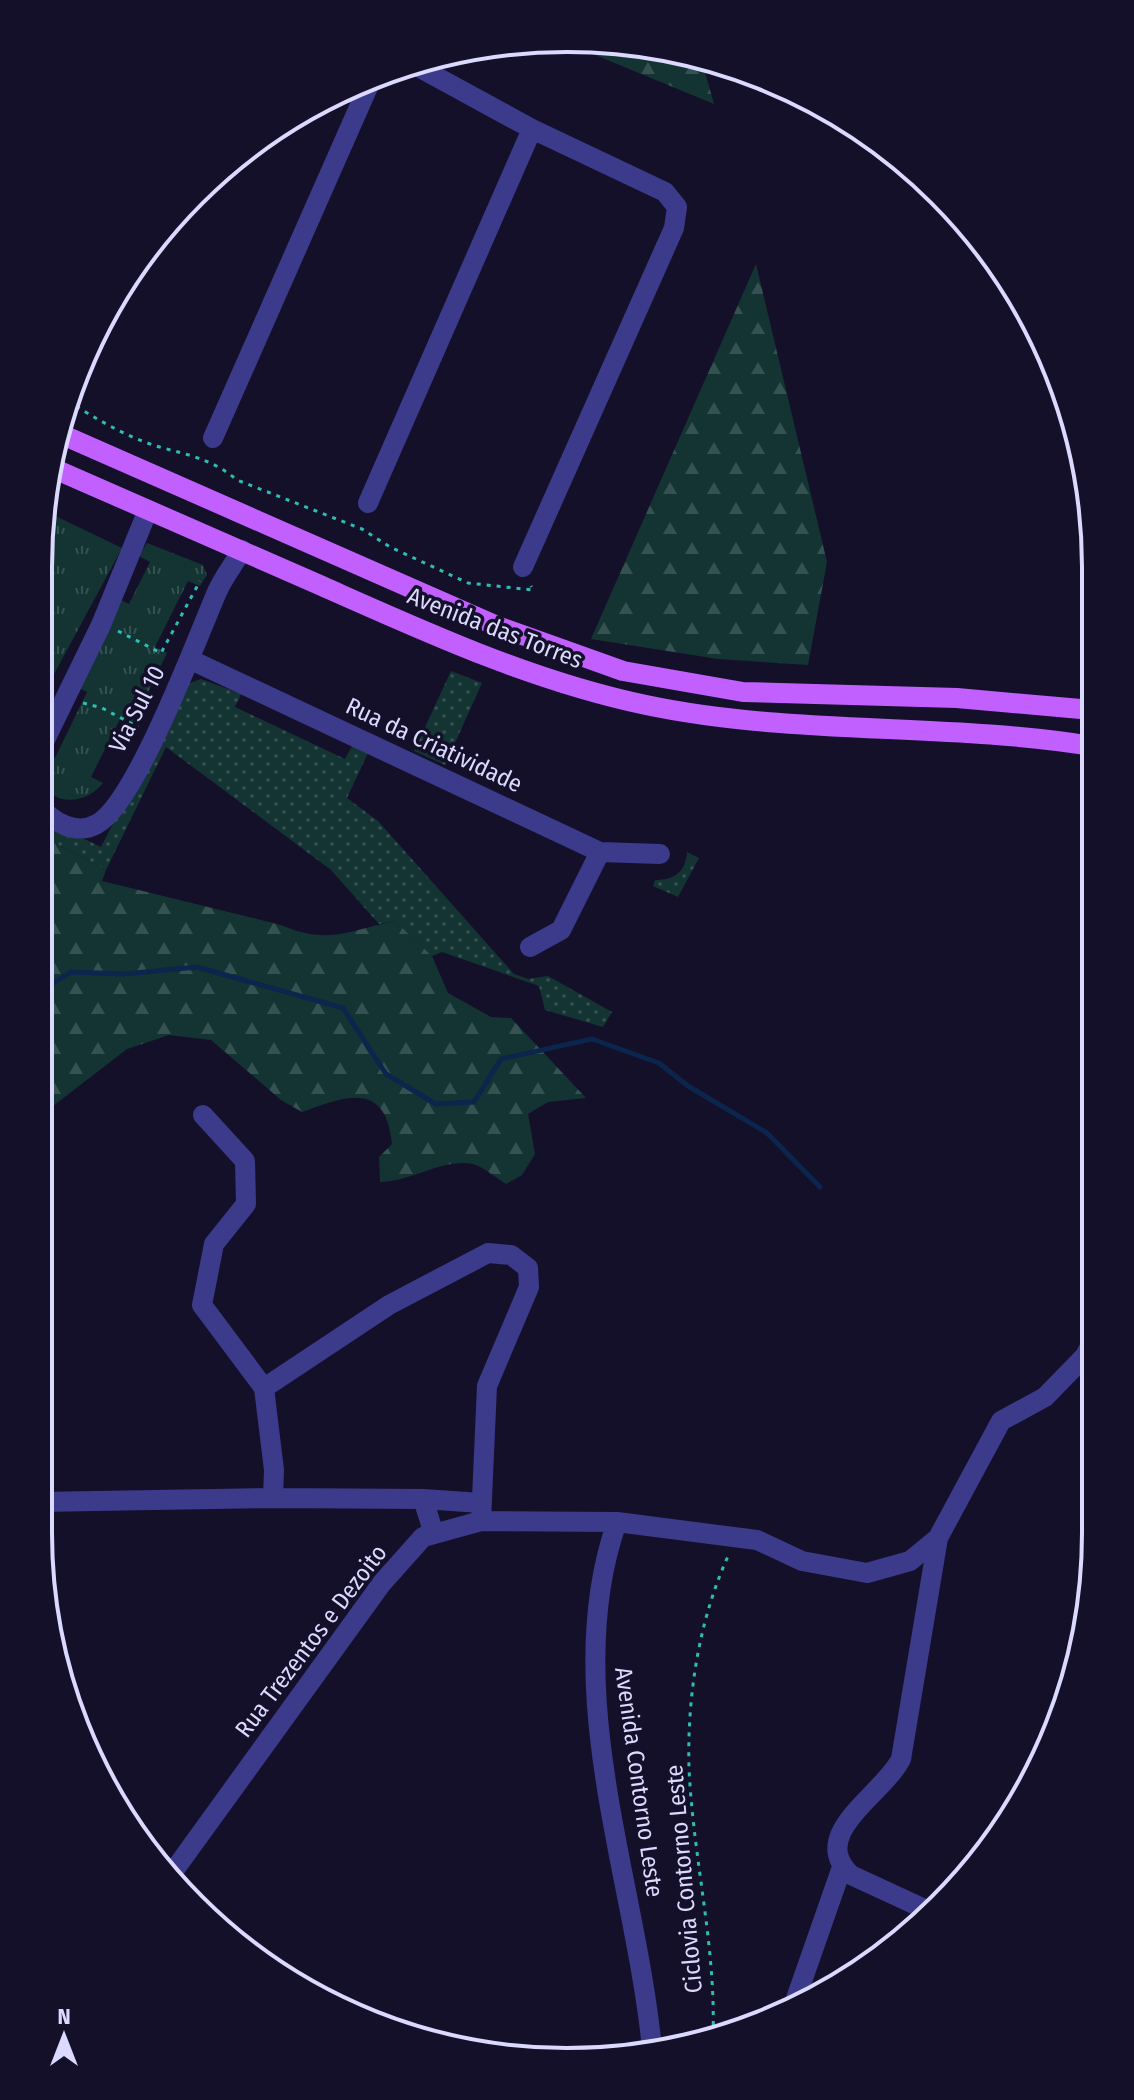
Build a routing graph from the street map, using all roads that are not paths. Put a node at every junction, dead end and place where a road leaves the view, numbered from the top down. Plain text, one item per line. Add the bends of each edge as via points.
1 (438, 69) edge
2 (429, 71) edge
3 (448, 80) junction
4 (365, 93) edge
5 (532, 129) junction
6 (69, 438) edge
7 (213, 438) dead end
8 (61, 472) edge
9 (368, 503) dead end
10 (148, 510) junction
11 (242, 550) junction
12 (523, 567) road end
13 (191, 660) junction
14 (1082, 709) edge
15 (52, 723) edge
16 (1082, 745) edge
17 (52, 817) edge
18 (600, 852) junction
19 (660, 854) dead end
20 (530, 947) dead end
21 (203, 1115) dead end
22 (1082, 1359) edge
23 (264, 1388) junction
24 (273, 1498) junction
25 (423, 1499) junction
26 (52, 1502) edge
27 (481, 1512) junction
28 (617, 1522) junction
29 (434, 1534) junction
30 (938, 1538) junction
31 (842, 1867) junction
32 (176, 1868) edge
33 (920, 1908) edge
34 (798, 1993) edge
35 (651, 2041) edge

1 - 3 street
2 - 3 street
3 - 5 street
4 - 7 street
5 - 9 street
5 - 12 street via 665,192 677,207 674,228
6 - 14 main road, Avenida das Torres via 497,626 623,671 743,692 957,698
8 - 10 main road, Avenida das Torres
10 - 11 main road, Avenida das Torres
10 - 15 street via 101,625
11 - 13 street, Via Sul 10 via 218,589
11 - 16 main road, Avenida das Torres via 508,666 646,705 733,719
13 - 17 street, Via Sul 10 via 121,800 96,825 77,828
13 - 18 street, Rua da Criatividade
18 - 19 street, Rua da Criatividade
18 - 20 street via 561,930
21 - 23 street via 245,1161 246,1204 214,1244 202,1305
22 - 30 street, Rua Trezentos e Dezoito via 1045,1397 1001,1421
23 - 24 street
23 - 27 street via 389,1305 488,1253 511,1255 528,1268 529,1287 487,1386
24 - 25 street
24 - 26 street
25 - 27 street
25 - 29 street
27 - 28 street, Rua Trezentos e Dezoito
27 - 29 street, Rua Trezentos e Dezoito
28 - 30 street, Rua Trezentos e Dezoito via 738,1536 802,1561 867,1573 910,1561
28 - 35 street, Avenida Contorno Leste via 599,1600 595,1670
29 - 32 street, Rua Trezentos e Dezoito via 423,1537 382,1583
30 - 31 street via 901,1759 891,1779 843,1825 837,1847
31 - 33 street via 875,1889
31 - 34 street

